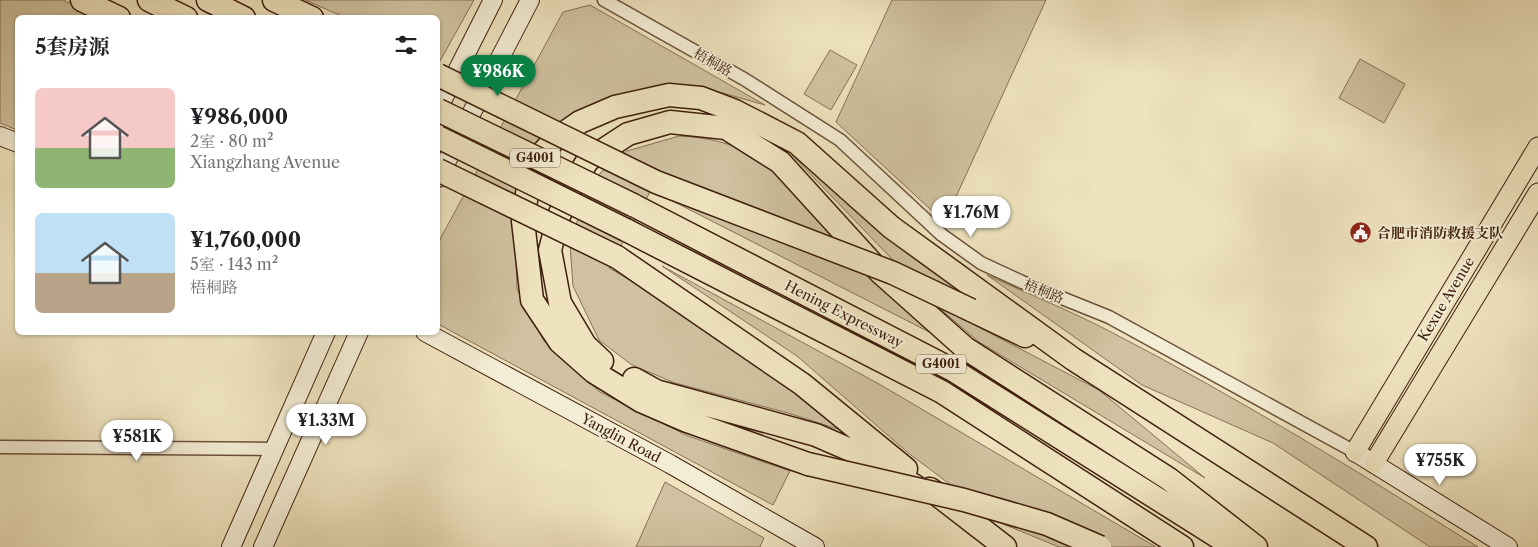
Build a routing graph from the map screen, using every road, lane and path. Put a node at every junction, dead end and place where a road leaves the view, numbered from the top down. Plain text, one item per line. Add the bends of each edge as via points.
1 (82, 0) edge
2 (149, 0) edge
3 (208, 0) edge
4 (274, 0) edge
5 (494, 0) edge
6 (530, 0) edge
7 (604, 0) edge
8 (113, 15) edge
9 (180, 15) edge
10 (238, 15) edge
11 (306, 15) edge
12 (440, 76) edge
13 (440, 105) edge
14 (440, 110) edge
15 (0, 136) edge
16 (440, 138) edge
17 (15, 142) edge
18 (1538, 147) edge
19 (440, 171) edge
20 (440, 174) edge
21 (1537, 198) edge
22 (325, 335) edge
23 (358, 335) edge
24 (431, 335) edge
25 (1073, 359) junction
26 (0, 447) edge
27 (274, 449) junction
28 (1355, 452) junction
29 (1374, 464) junction
30 (953, 509) junction
31 (230, 547) edge
32 (263, 547) edge
33 (815, 547) edge
34 (1005, 547) edge
35 (1100, 547) edge
36 (1182, 547) edge
37 (1234, 547) edge
38 (1256, 547) edge
39 (1366, 547) edge
40 (1508, 547) edge

1 - 8 highway
2 - 9 highway
3 - 10 highway
4 - 11 highway
5 - 13 main road
6 - 20 main road
7 - 28 street, 梧桐路 via 744,79 840,140 942,234 981,263 1109,317
12 - 25 highway, bridge via 656,182 893,273
14 - 37 highway, Hening Expressway / G4001, bridge via 633,205 953,370
15 - 17 main road
16 - 36 highway, Hening Expressway / G4001, bridge via 942,392
18 - 28 main road, Kexue Avenue
19 - 30 highway, bridge via 616,257 802,384
21 - 29 main road, Kexue Avenue
22 - 27 main road
23 - 32 main road
24 - 33 main road, Yanglin Road via 670,464
25 - 35 highway, bridge via 892,227 796,143 735,111 701,98 669,95 615,107 580,122 553,141 539,157 528,187 522,221 532,300 560,342 594,372 641,401 687,421 808,464 964,500 1047,524
25 - 39 highway
26 - 27 street
27 - 31 main road
28 - 29 main road, 梧桐路
29 - 40 main road, 梧桐路
30 - 34 highway
30 - 38 highway via 862,455 816,435 656,391 610,367 584,345 560,304 550,250 559,216 588,160 628,134 670,122 726,128 780,162 881,274 966,348 1168,479

